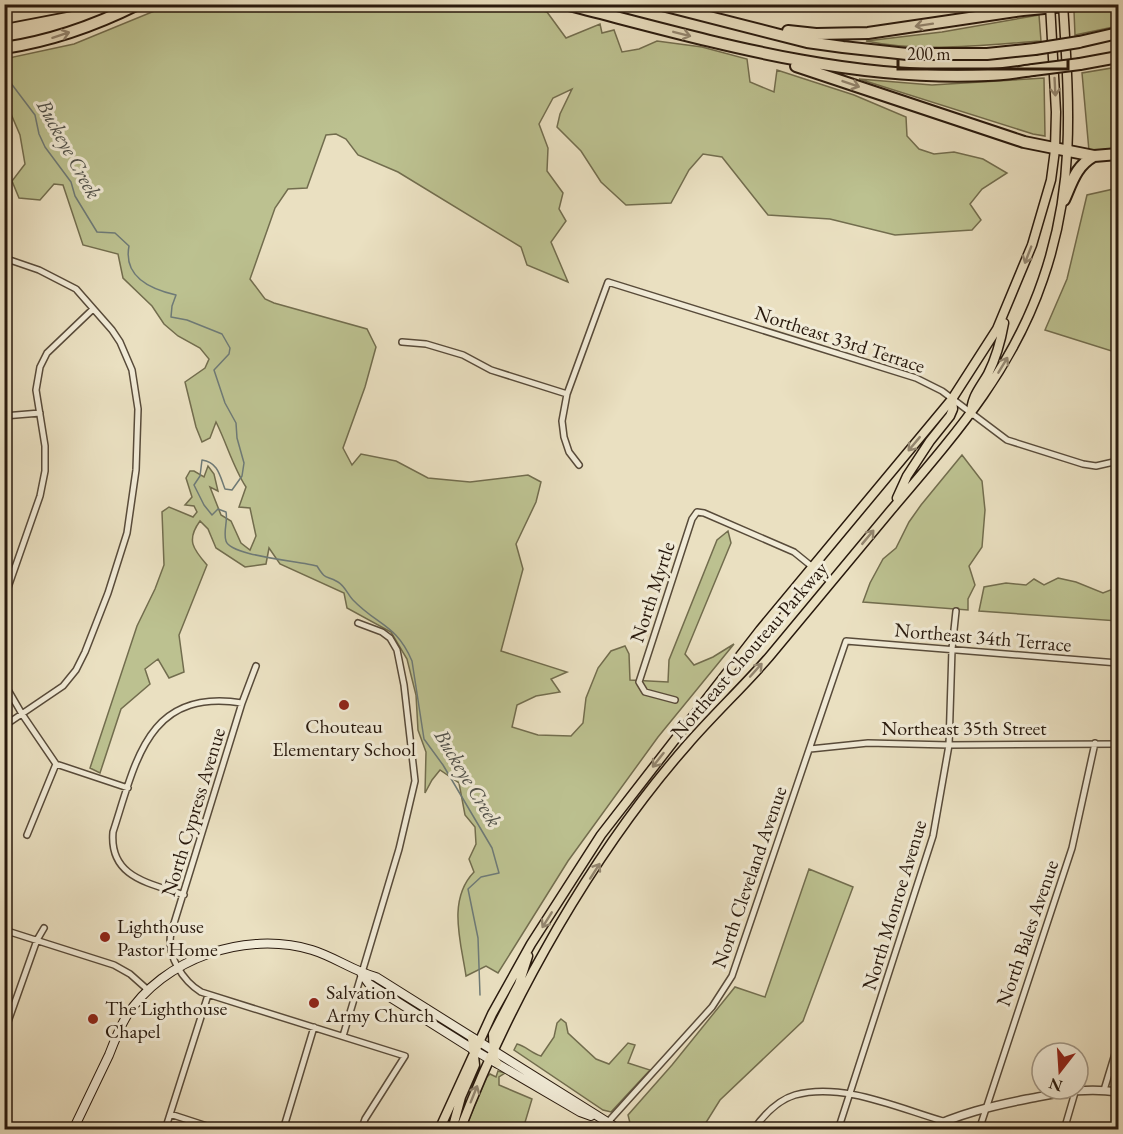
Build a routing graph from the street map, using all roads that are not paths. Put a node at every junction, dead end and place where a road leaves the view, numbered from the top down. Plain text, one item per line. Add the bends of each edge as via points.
1 (77, 4) edge
2 (138, 4) edge
3 (565, 4) edge
4 (658, 4) edge
5 (1034, 4) edge
6 (1087, 4) edge
7 (1050, 6) edge
8 (1063, 6) edge
9 (1023, 10) junction
10 (4, 18) edge
11 (758, 29) junction
12 (1119, 33) edge
13 (4, 48) edge
14 (756, 52) junction
15 (1119, 57) edge
16 (1055, 150) junction
17 (1068, 152) junction
18 (1119, 154) edge
19 (1094, 156) junction
20 (1064, 200) junction
21 (4, 258) edge
22 (93, 309) junction
23 (1006, 311) junction
24 (402, 342) dead end
25 (567, 394) junction
26 (952, 399) junction
27 (40, 413) junction
28 (971, 414) junction
29 (4, 416) edge
30 (1119, 461) edge
31 (579, 465) dead end
32 (892, 509) junction
33 (813, 567) junction
34 (831, 582) junction
35 (4, 599) edge
36 (956, 611) dead end
37 (358, 623) dead end
38 (846, 641) joint
39 (952, 649) junction
40 (1119, 663) edge
41 (256, 666) dead end
42 (4, 682) edge
43 (675, 700) dead end
44 (242, 703) junction
45 (22, 714) junction
46 (4, 726) edge
47 (1095, 743) junction
48 (1119, 744) edge
49 (949, 745) junction
50 (810, 749) junction
51 (56, 764) junction
52 (128, 788) junction
53 (27, 835) dead end
54 (184, 895) junction
55 (44, 927) dead end
56 (4, 930) edge
57 (37, 940) junction
58 (531, 944) junction
59 (178, 967) junction
60 (361, 973) junction
61 (148, 990) junction
62 (208, 995) junction
63 (314, 1028) junction
64 (4, 1033) edge
65 (343, 1036) junction
66 (475, 1044) junction
67 (1119, 1044) edge
68 (493, 1058) junction
69 (1090, 1090) edge
70 (1104, 1090) junction
71 (1119, 1092) edge
72 (850, 1094) junction
73 (1030, 1098) edge
74 (1072, 1101) edge
75 (986, 1107) junction
76 (170, 1114) junction
77 (943, 1121) junction
78 (608, 1122) junction
79 (73, 1130) edge
80 (165, 1130) edge
81 (219, 1130) edge
82 (283, 1130) edge
83 (361, 1130) edge
84 (439, 1130) edge
85 (452, 1130) edge
86 (460, 1130) edge
87 (620, 1130) edge
88 (753, 1130) edge
89 (838, 1130) edge
90 (926, 1130) edge
91 (979, 1130) edge
92 (1064, 1130) edge

1 - 10 highway
13 -> 2 highway via 78,30
3 -> 14 highway
4 - 11 highway
5 - 9 highway
6 - 8 highway
7 - 8 highway
7 - 9 highway
7 -> 16 main road, Northeast Chouteau Parkway
8 - 17 main road, Northeast Chouteau Parkway via 1070,115
9 -> 11 highway via 868,33
11 - 12 highway, bridge via 807,42 907,54 987,54
14 - 15 highway, bridge via 859,70 933,75 989,75
14 -> 16 highway
16 - 17 highway
16 -> 23 main road, Northeast Chouteau Parkway via 1046,199
17 - 19 highway
17 - 20 main road, Northeast Chouteau Parkway
18 - 19 highway
19 - 20 highway via 1076,172
28 -> 20 main road, Northeast Chouteau Parkway via 1024,327 1046,270
21 - 22 street via 64,282
22 - 27 street via 43,360 36,382
22 - 45 street via 120,342 135,384 137,449 131,512 108,593 81,661 63,686
23 - 26 main road, Northeast Chouteau Parkway
23 - 28 main road via 1001,340 972,401
24 - 25 street via 426,344 463,355 491,370
25 - 26 street, Northeast 33rd Terrace via 608,282 916,378
25 - 31 street via 562,421 564,437
26 - 28 street, Northeast 33rd Terrace
26 - 32 main road via 951,416 907,476
26 -> 33 main road, Northeast Chouteau Parkway
27 - 29 street
27 - 35 street via 46,459 43,484
28 - 30 street, Northeast 33rd Terrace via 1006,440 1083,464
28 - 32 main road, Northeast Chouteau Parkway
34 -> 32 main road, Northeast Chouteau Parkway
33 - 34 street
33 - 43 street, North Myrtle via 794,552 698,512 692,519 639,682 645,692
33 -> 58 main road, Northeast Chouteau Parkway via 601,835
68 -> 34 main road, Northeast Chouteau Parkway via 512,1012 563,920 628,822 688,745
36 - 39 street, North Monroe Avenue
37 - 60 street via 390,638 397,650 415,781
38 - 39 street, Northeast 34th Terrace
38 - 50 street, North Cleveland Avenue
39 - 40 street, Northeast 34th Terrace
39 - 49 street, North Monroe Avenue
41 - 44 street, North Cypress Avenue
42 - 45 street
44 - 52 street via 199,704 180,710 157,725 140,752
44 - 54 street, North Cypress Avenue
45 - 46 street
45 - 51 street
47 - 48 street, Northeast 35th Street
47 - 49 street, Northeast 35th Street
47 - 75 street, North Bales Avenue via 1072,848
49 - 50 street, Northeast 35th Street via 868,743
49 - 72 street, North Monroe Avenue via 929,853
50 - 78 street, North Cleveland Avenue via 732,976 712,1007
51 - 52 street
51 - 53 street
52 - 54 street via 113,832 115,856 132,876
54 - 59 street, North Cypress Avenue via 169,941
55 - 57 street
56 - 57 street
57 - 61 street via 119,968
57 - 64 street
58 - 66 main road, Northeast Chouteau Parkway
58 - 68 main road via 519,984 493,1034
59 - 60 main road via 233,947 270,944 311,950
59 - 61 main road
59 - 62 street via 190,985
60 - 65 street
60 - 66 main road via 376,977
60 - 66 main road via 369,984
61 - 79 main road via 126,1017
62 - 63 street
62 - 76 street
63 - 65 street
63 - 82 street
65 - 83 street via 405,1056
66 - 68 main road
66 - 84 main road, Northeast Chouteau Parkway
66 - 85 main road via 476,1065
67 - 70 street
68 - 78 main road
68 - 78 main road via 580,1112
86 -> 68 main road, Northeast Chouteau Parkway
69 - 70 street
70 - 71 street
72 - 77 street
72 - 88 street via 795,1095 769,1112
72 - 89 street, North Monroe Avenue
73 - 75 street
74 - 92 street
75 - 77 street
75 - 91 street, North Bales Avenue
76 - 80 street
76 - 81 street
77 - 90 street
78 - 87 main road

